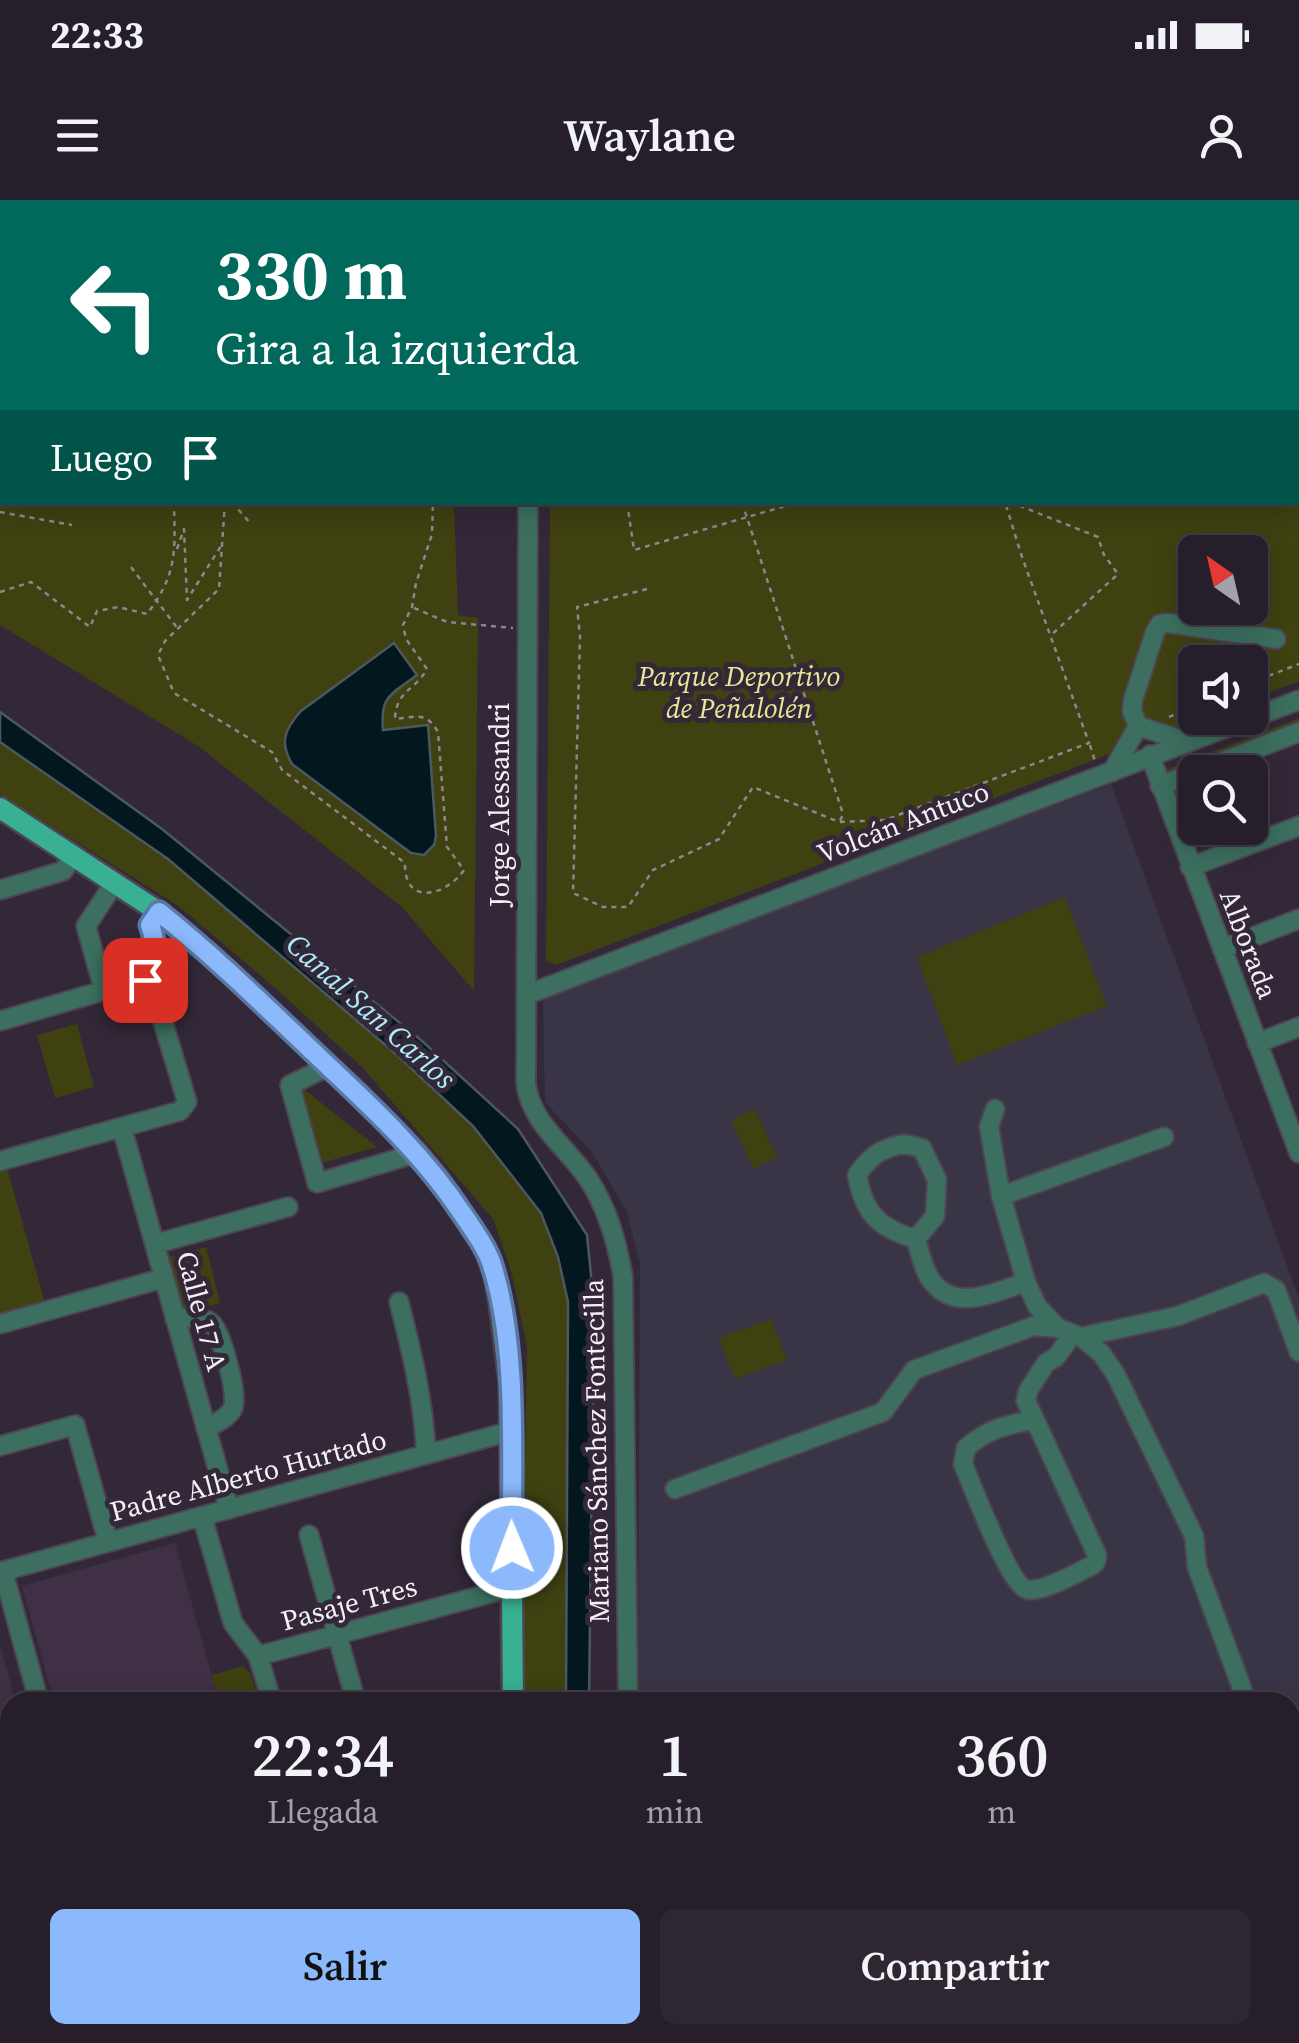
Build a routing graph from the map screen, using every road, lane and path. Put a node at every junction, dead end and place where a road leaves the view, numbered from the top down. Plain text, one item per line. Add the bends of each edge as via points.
1 (174, 505) edge
2 (225, 505) edge
3 (235, 505) edge
4 (433, 505) edge
5 (528, 505) edge
6 (627, 505) edge
7 (743, 505) edge
8 (789, 505) edge
9 (1009, 505) edge
10 (1016, 505) edge
11 (0, 512) edge
12 (747, 518) junction
13 (250, 522) dead end
14 (72, 524) dead end
15 (223, 544) junction
16 (175, 555) junction
17 (131, 567) dead end
18 (647, 590) dead end
19 (0, 592) edge
20 (157, 601) junction
21 (412, 607) junction
22 (528, 628) junction
23 (178, 629) junction
24 (1050, 636) junction
25 (1276, 639) dead end
26 (1299, 664) edge
27 (1268, 677) edge
28 (1299, 700) edge
29 (1178, 713) edge
30 (1141, 727) junction
31 (1299, 732) edge
32 (1186, 744) junction
33 (1150, 755) junction
34 (1112, 772) junction
35 (1160, 786) junction
36 (0, 808) edge
37 (839, 822) junction
38 (1299, 826) edge
39 (74, 855) junction
40 (1190, 867) junction
41 (115, 882) junction
42 (0, 890) edge
43 (159, 912) junction
44 (1299, 920) edge
45 (1222, 948) junction
46 (145, 980) junction
47 (104, 990) junction
48 (526, 994) junction
49 (0, 1020) edge
50 (1299, 1027) edge
51 (1257, 1043) junction
52 (328, 1066) junction
53 (531, 1106) joint
54 (995, 1110) dead end
55 (122, 1128) junction
56 (1295, 1128) edge
57 (1164, 1138) dead end
58 (1299, 1152) edge
59 (417, 1153) junction
60 (0, 1161) edge
61 (1001, 1196) junction
62 (288, 1207) dead end
63 (916, 1239) junction
64 (155, 1244) junction
65 (164, 1278) junction
66 (1026, 1282) junction
67 (400, 1302) dead end
68 (175, 1319) junction
69 (0, 1324) edge
70 (1071, 1333) junction
71 (1299, 1352) edge
72 (1035, 1420) junction
73 (206, 1428) junction
74 (511, 1431) junction
75 (0, 1446) edge
76 (426, 1454) junction
77 (675, 1488) dead end
78 (228, 1509) junction
79 (202, 1516) junction
80 (308, 1535) dead end
81 (108, 1542) junction
82 (2, 1571) edge
83 (513, 1587) junction
84 (337, 1634) junction
85 (258, 1656) junction
86 (36, 1692) edge
87 (269, 1692) edge
88 (353, 1692) edge
89 (513, 1692) edge
90 (628, 1692) edge
91 (1244, 1692) edge

1 - 16 path
2 - 15 path
3 - 13 path
4 - 21 path
5 - 22 street, Jorge Alessandri
6 - 12 path via 634,550
7 - 12 path
8 - 12 path
9 - 24 path
10 - 24 path via 1098,537 1118,574
11 - 14 path
12 - 37 path via 843,814
15 - 16 path via 187,600 184,528
15 - 23 path via 219,589
16 - 20 path
17 - 20 path
18 - 37 path via 577,607 573,893 604,907 628,907 653,870 719,840 752,787
19 - 20 path via 31,582 90,627 96,611 118,607 147,614
20 - 23 path
21 - 22 path via 447,622
21 - 23 path via 402,625 427,670 405,691 395,718 424,717 438,732 448,847 464,870 442,890 422,893 404,878 405,863 282,770 272,752 174,694 158,655
22 - 48 street, Jorge Alessandri
24 - 37 path via 1089,743 886,820
25 - 30 street via 1160,624 1133,700
26 - 27 path
28 - 32 street, Volcán Antuco
29 - 30 path
30 - 32 street
30 - 34 street
31 - 35 street
32 - 33 street, Volcán Antuco
33 - 34 street, Volcán Antuco
33 - 35 street, Alborada
34 - 48 street, Volcán Antuco
35 - 40 street, Alborada
36 - 39 main road
38 - 40 street
39 - 41 main road
39 - 42 street via 63,871
40 - 45 street, Alborada
41 - 43 main road
41 - 47 street via 86,926
43 - 46 street via 150,925 156,943
43 - 52 main road
44 - 45 street
45 - 51 street, Alborada
46 - 47 street
46 - 55 street via 188,1102 180,1111
47 - 49 street
48 - 53 street, Jorge Alessandri
50 - 51 street
51 - 56 street, Alborada
52 - 59 main road
52 - 59 street via 290,1085 317,1183
53 - 90 street, Mariano Sánchez Fontecilla via 598,1194 623,1276
54 - 61 street via 989,1127
55 - 60 street
55 - 64 street, Calle 17 A
56 - 58 street, Alborada
57 - 61 street
59 - 74 main road via 491,1262 504,1327
61 - 66 street
62 - 64 street
63 - 63 street via 934,1216 937,1180 922,1148 886,1148 856,1175 860,1196 873,1218
63 - 66 street via 934,1284 952,1296 974,1298
64 - 65 street, Calle 17 A
65 - 68 street, Calle 17 A
65 - 69 street
66 - 70 street via 1037,1306
67 - 76 street
68 - 73 street, Calle 17 A
68 - 73 street via 203,1318 213,1325 233,1382 232,1410
70 - 71 street via 1178,1316 1264,1284 1276,1290
70 - 72 street via 1028,1391
70 - 77 street via 1034,1326 914,1370 883,1412
70 - 91 street via 1101,1353 1116,1375 1194,1536 1198,1567
72 - 72 street via 985,1432 966,1448 963,1464 1009,1569 1030,1590 1092,1566 1097,1554
73 - 78 street, Calle 17 A
74 - 76 street, Padre Alberto Hurtado
74 - 83 main road
75 - 81 street via 75,1425
76 - 78 street, Padre Alberto Hurtado
78 - 79 street, Padre Alberto Hurtado
79 - 81 street, Padre Alberto Hurtado
79 - 85 street via 232,1623
80 - 84 street
81 - 82 street, Padre Alberto Hurtado
82 - 86 street
83 - 84 street, Pasaje Tres
83 - 89 main road
84 - 85 street, Pasaje Tres
84 - 88 street
85 - 87 street

